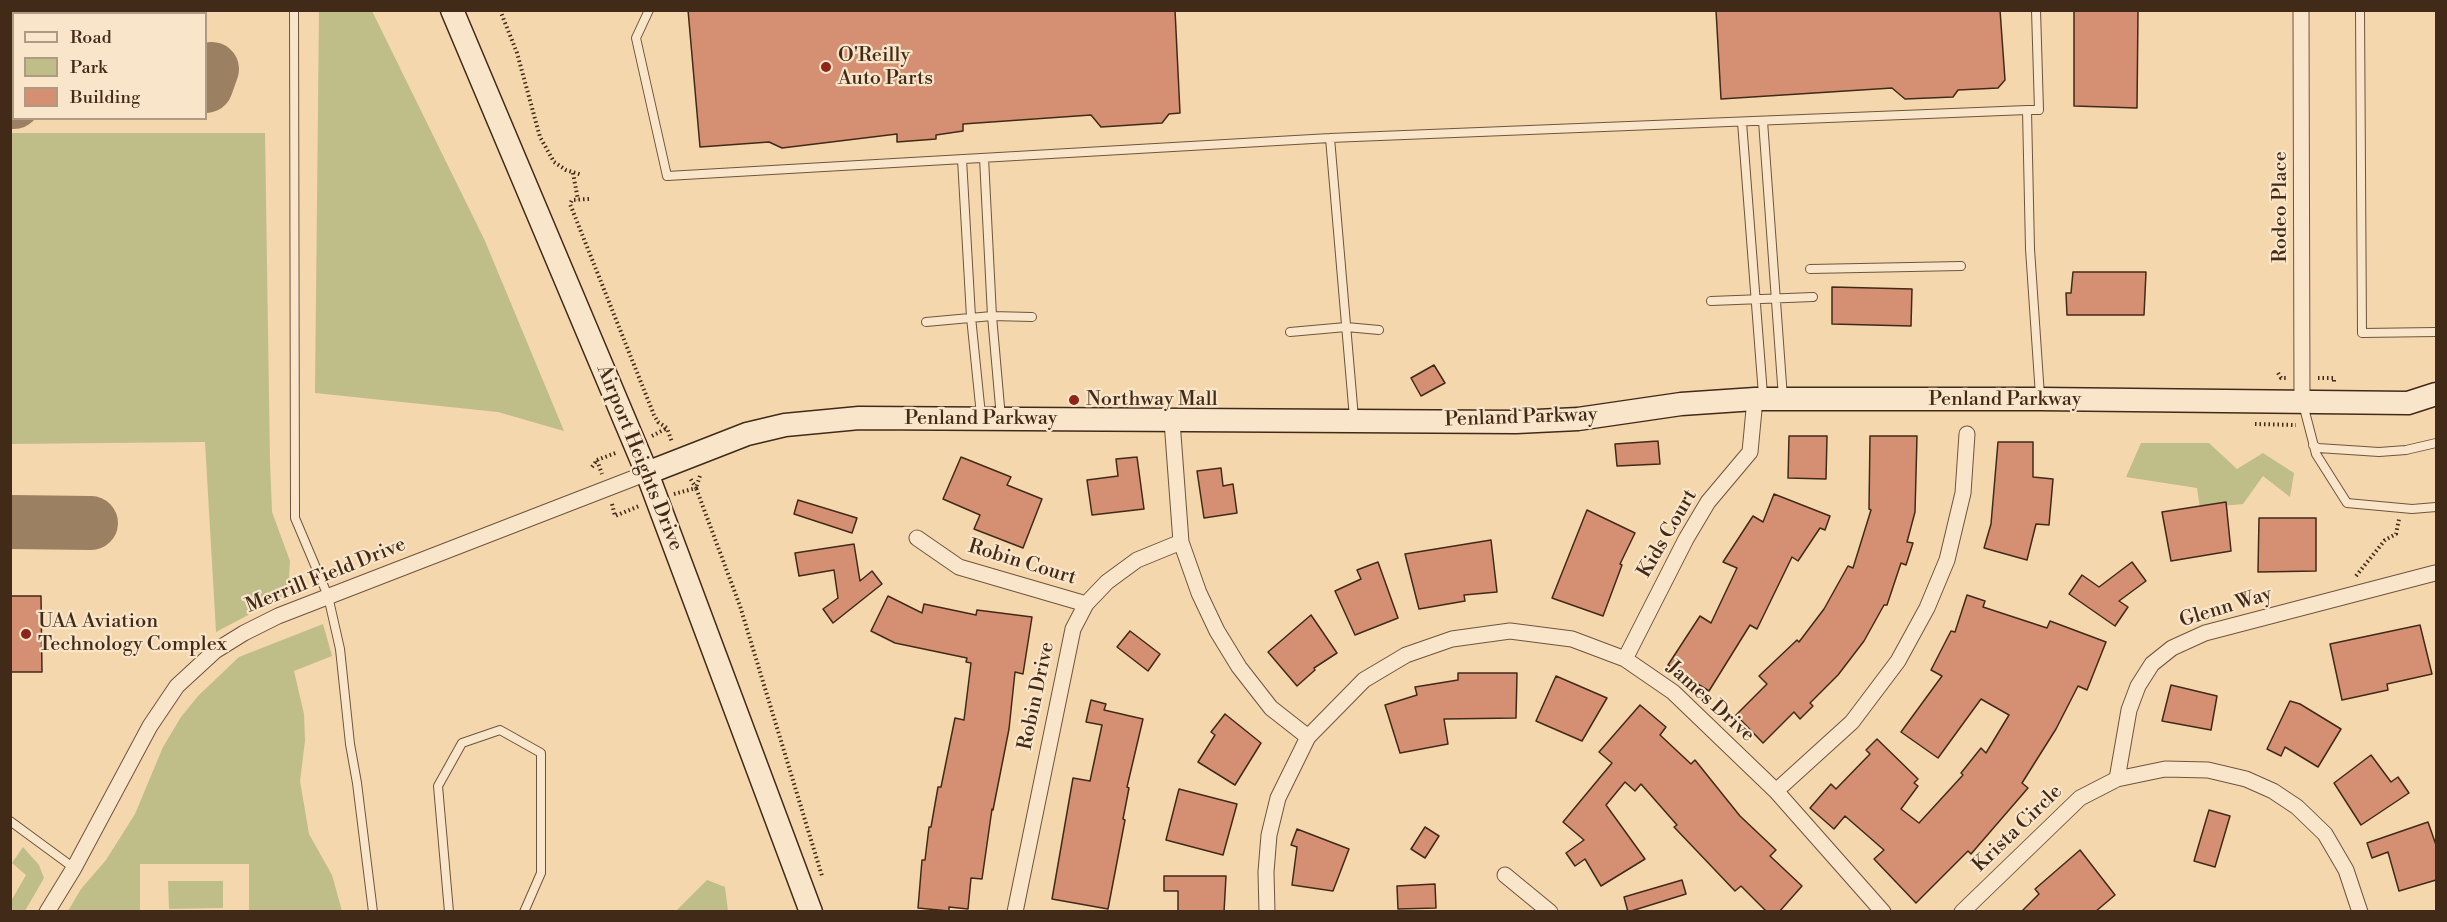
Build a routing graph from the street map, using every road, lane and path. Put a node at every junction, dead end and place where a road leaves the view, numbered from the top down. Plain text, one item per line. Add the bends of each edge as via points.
1 (294, 10) edge
2 (452, 10) edge
3 (500, 10) edge
4 (649, 10) edge
5 (2036, 10) edge
6 (2301, 10) edge
7 (2360, 10) edge
8 (2027, 110) junction
9 (1763, 121) junction
10 (1742, 122) junction
11 (1330, 138) junction
12 (984, 158) junction
13 (962, 159) junction
14 (573, 173) junction
15 (582, 175) dead end
16 (589, 199) dead end
17 (578, 200) junction
18 (1961, 266) dead end
19 (1810, 269) dead end
20 (1813, 297) dead end
21 (1776, 298) junction
22 (1755, 300) junction
23 (1711, 301) dead end
24 (992, 316) junction
25 (971, 317) junction
26 (1032, 317) dead end
27 (926, 322) dead end
28 (1346, 327) junction
29 (1379, 330) dead end
30 (1290, 332) dead end
31 (2436, 332) edge
32 (2436, 394) edge
33 (1767, 399) junction
34 (2040, 399) junction
35 (2302, 403) junction
36 (991, 419) junction
37 (1172, 421) junction
38 (1354, 421) junction
39 (667, 428) dead end
40 (1967, 434) dead end
41 (2436, 443) edge
42 (2313, 445) junction
43 (647, 473) junction
44 (702, 473) dead end
45 (2436, 507) edge
46 (2401, 508) junction
47 (917, 538) dead end
48 (1180, 542) junction
49 (2435, 573) dead end
50 (328, 596) junction
51 (2347, 596) junction
52 (1086, 604) junction
53 (1625, 659) junction
54 (1308, 737) junction
55 (2116, 779) junction
56 (1776, 791) junction
57 (10, 821) edge
58 (74, 868) junction
59 (1505, 875) dead end
60 (825, 887) dead end
61 (47, 912) edge
62 (373, 912) edge
63 (449, 912) edge
64 (524, 912) edge
65 (811, 912) edge
66 (1015, 912) edge
67 (1267, 912) edge
68 (1550, 912) edge
69 (1883, 912) edge
70 (1962, 912) edge
71 (2360, 912) edge

1 - 50 lane via 295,518
2 - 43 street, Airport Heights Drive
3 - 14 path via 517,53 540,137 554,162
4 - 13 lane via 636,38 667,176
5 - 8 lane via 2038,110
6 - 35 street, Rodeo Place
7 - 31 lane via 2362,333
8 - 9 lane
8 - 34 lane via 2030,260
9 - 10 lane
9 - 21 lane
10 - 11 lane
10 - 22 lane
11 - 12 lane
11 - 28 lane
12 - 13 lane
12 - 24 lane
13 - 25 lane
14 - 15 path
14 - 17 path
16 - 17 path
17 - 39 path via 570,201 571,208 654,415
18 - 19 lane
20 - 21 lane
21 - 22 lane
21 - 33 lane
22 - 23 lane
22 - 33 lane
24 - 25 lane
24 - 26 lane
24 - 36 lane
25 - 27 lane
25 - 36 lane
28 - 29 lane
28 - 30 lane
28 - 38 lane
32 - 35 street, Penland Parkway via 2408,404
33 - 34 street, Penland Parkway
33 - 38 street, Penland Parkway via 1681,404 1568,420
33 - 53 street, Kids Court via 1750,452 1708,502
34 - 35 street, Penland Parkway
35 - 42 lane
36 - 37 street, Penland Parkway
36 - 43 street, Penland Parkway via 859,418 785,425 747,434
37 - 38 street, Penland Parkway
37 - 48 street
40 - 56 street via 1963,493 1947,560 1927,608 1898,661 1852,722
41 - 42 lane via 2379,452
42 - 46 lane via 2347,503
43 - 50 street, Merrill Field Drive
43 - 65 street, Airport Heights Drive
44 - 60 path via 696,488 740,606
45 - 46 lane
46 - 51 path via 2396,534 2385,540 2358,574
47 - 52 street, Robin Court via 959,567
48 - 52 street, Robin Drive via 1137,560
48 - 54 street via 1203,603 1239,667 1271,708
49 - 51 street, Glenn Way
50 - 58 street, Merrill Field Drive via 244,633 206,659 177,687 150,726
50 - 62 lane via 340,649
51 - 55 street, Glenn Way via 2205,633 2172,648 2152,664 2138,686 2129,710
52 - 66 street, Robin Drive via 1073,629
53 - 54 street, James Drive via 1572,639 1510,631 1452,639 1406,655 1364,680
53 - 56 street, James Drive via 1673,692
54 - 67 street, James Drive via 1278,798 1269,835
55 - 70 street, Krista Circle via 2080,798
55 - 71 street, Krista Circle via 2164,770 2208,771 2246,779 2273,791 2325,834 2346,870
56 - 69 street, James Drive
57 - 58 lane
58 - 61 street, Merrill Field Drive
59 - 68 street
63 - 64 lane via 438,786 462,743 500,730 541,753 541,873

